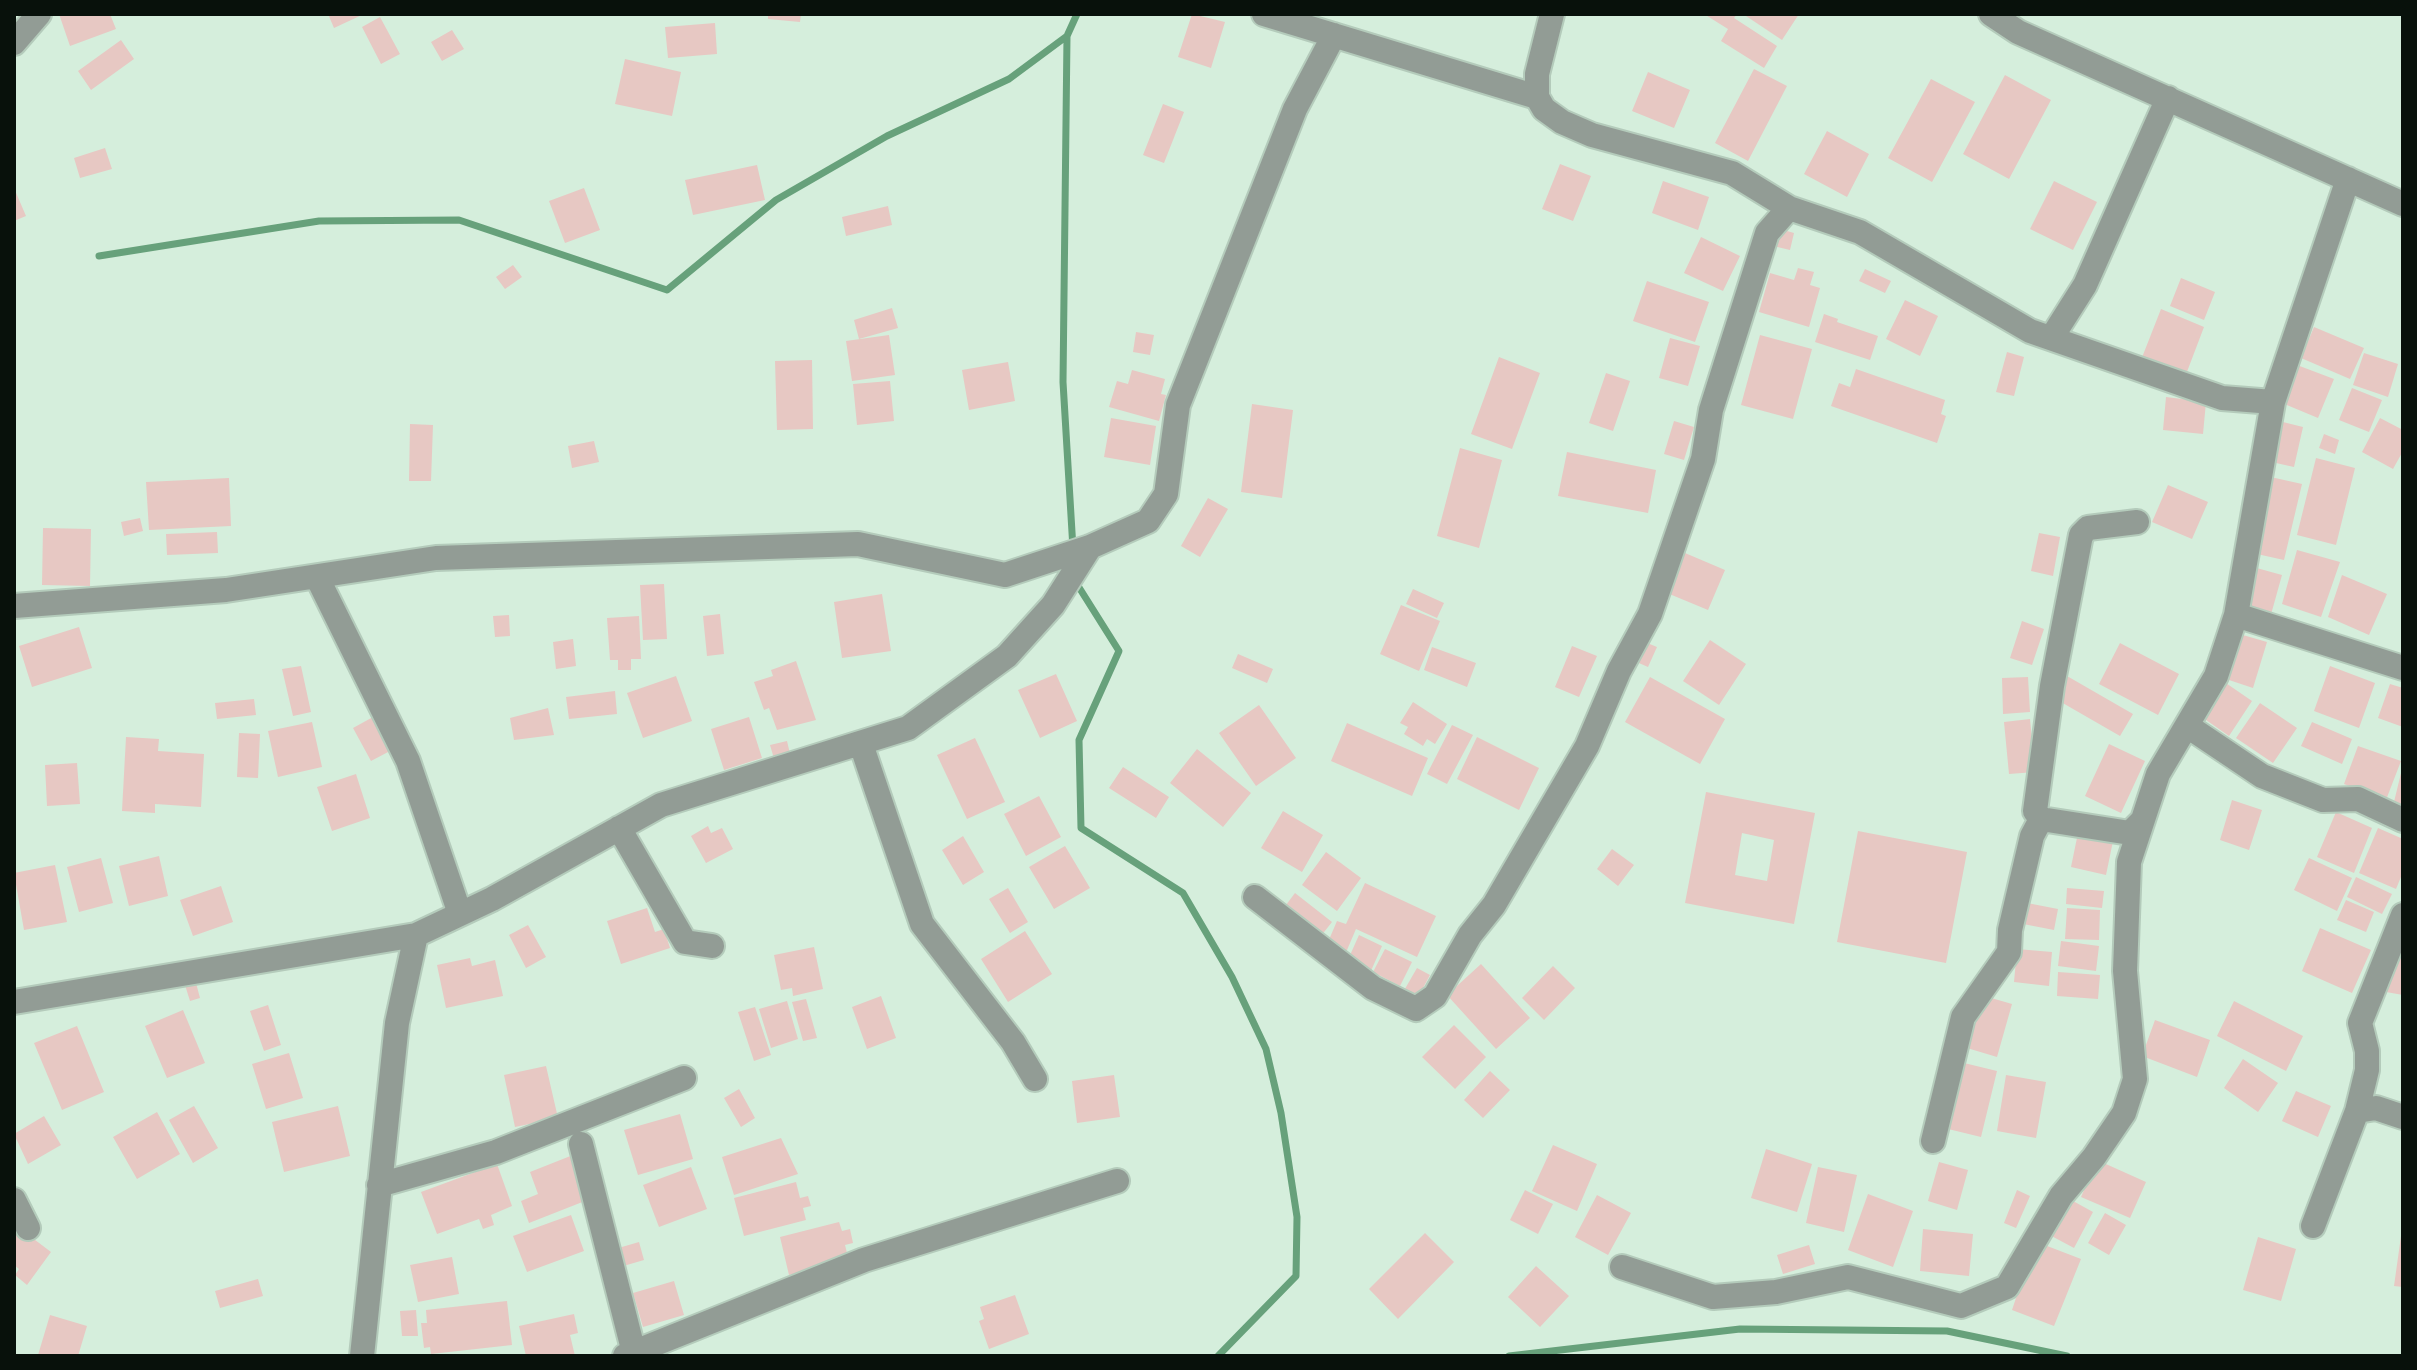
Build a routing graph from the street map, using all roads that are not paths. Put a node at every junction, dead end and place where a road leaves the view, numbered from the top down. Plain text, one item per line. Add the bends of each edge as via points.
1 (39, 14) edge
2 (1264, 14) edge
3 (1552, 14) edge
4 (1991, 14) edge
5 (1334, 35) junction
6 (14, 43) edge
7 (1537, 97) junction
8 (2168, 98) junction
9 (2348, 179) junction
10 (2403, 204) edge
11 (1789, 208) junction
12 (2052, 337) junction
13 (2273, 402) junction
14 (2137, 522) dead end
15 (1090, 547) junction
16 (318, 579) junction
17 (14, 606) edge
18 (2236, 615) junction
19 (2403, 668) edge
20 (2189, 727) junction
21 (861, 744) junction
22 (2041, 819) junction
23 (2403, 820) edge
24 (2141, 822) junction
25 (619, 828) junction
26 (1255, 897) dead end
27 (460, 914) junction
28 (2403, 915) edge
29 (416, 935) junction
30 (712, 946) dead end
31 (14, 1002) edge
32 (684, 1078) dead end
33 (1035, 1079) dead end
34 (2357, 1111) junction
35 (2403, 1117) edge
36 (1933, 1141) dead end
37 (581, 1144) dead end
38 (1117, 1181) dead end
39 (379, 1185) junction
40 (14, 1200) edge
41 (2313, 1226) dead end
42 (28, 1228) dead end
43 (1622, 1267) dead end
44 (629, 1354) edge
45 (362, 1356) edge

1 - 6 street
2 - 5 street
3 - 7 street via 1537,74
4 - 8 street via 2018,32
5 - 7 street
5 - 15 street via 1295,109 1178,405 1166,494 1148,521
7 - 11 street via 1544,109 1592,135 1732,173
8 - 9 street
8 - 12 street via 2085,285
9 - 10 street
9 - 13 street
11 - 12 street via 1860,232 2030,331
11 - 26 street via 1767,233 1711,410 1703,459 1650,614 1587,746 1435,996 1416,1009 1373,988
12 - 13 street via 2222,398
13 - 18 street
14 - 22 street via 2088,528 2081,535 2052,686 2035,811
15 - 16 street via 1005,575 858,544 436,558
15 - 21 street via 1053,605 1007,656 908,728
16 - 17 street
16 - 27 street via 408,761
18 - 19 street
18 - 20 street via 2216,676
20 - 23 street via 2262,776 2323,800 2358,799
20 - 24 street via 2158,774
21 - 25 street via 661,805
21 - 33 street via 922,924 1013,1042
22 - 24 street via 2130,833
22 - 36 street via 2032,836 2009,952 1963,1017
24 - 43 street via 2129,862 2125,971 2135,1079 2124,1113 2061,1196 2007,1287 1961,1306 1848,1277 1776,1292 1713,1297
25 - 27 street
25 - 30 street via 685,942
27 - 29 street
28 - 34 street via 2360,1023 2367,1070
29 - 31 street
29 - 39 street via 397,1023
32 - 39 street via 496,1152
34 - 35 street via 2376,1108
34 - 41 street
37 - 44 street
38 - 44 street via 864,1260
39 - 45 street
40 - 42 street

